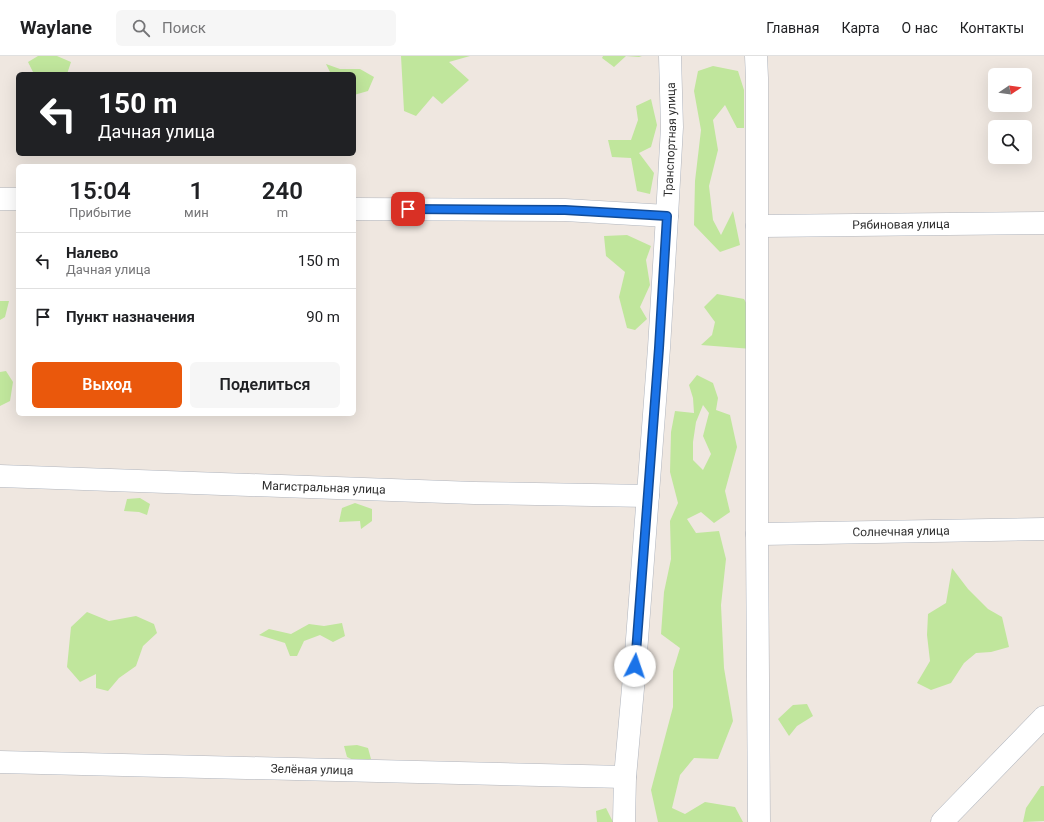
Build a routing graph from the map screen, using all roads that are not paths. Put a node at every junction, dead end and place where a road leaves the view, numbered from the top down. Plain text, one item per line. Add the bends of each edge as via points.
1 (670, 56) edge
2 (756, 56) edge
3 (0, 199) edge
4 (16, 199) edge
5 (356, 209) edge
6 (667, 216) junction
7 (1044, 223) edge
8 (757, 226) junction
9 (0, 476) edge
10 (648, 496) junction
11 (1044, 529) edge
12 (757, 534) junction
13 (1044, 717) edge
14 (0, 762) edge
15 (625, 778) junction
16 (624, 822) edge
17 (759, 822) edge
18 (942, 822) edge

1 - 6 street, Транспортная улица via 672,127
2 - 8 street
3 - 4 street
5 - 6 street via 565,210
6 - 10 street, Транспортная улица
7 - 8 street, Рябиновая улица
8 - 12 street
9 - 10 street, Магистральная улица via 474,493
10 - 15 street, Транспортная улица
11 - 12 street, Солнечная улица
12 - 17 street
13 - 18 street
14 - 15 street, Зелёная улица
15 - 16 street, Транспортная улица

